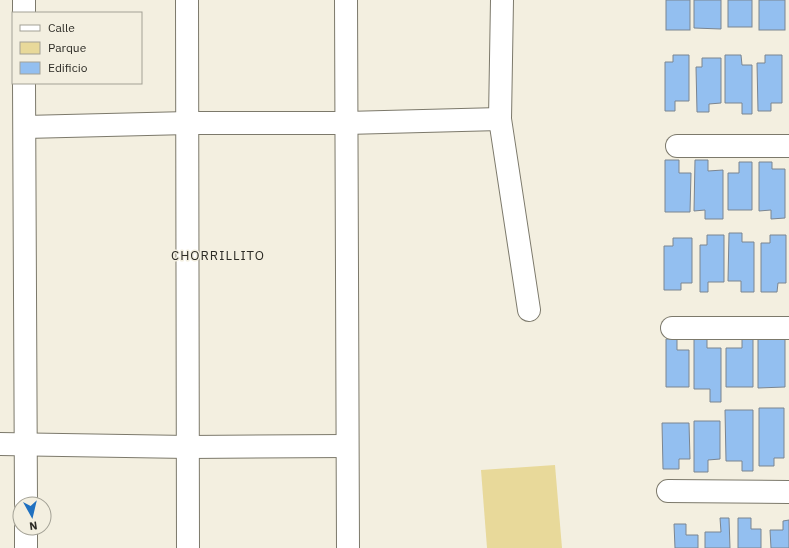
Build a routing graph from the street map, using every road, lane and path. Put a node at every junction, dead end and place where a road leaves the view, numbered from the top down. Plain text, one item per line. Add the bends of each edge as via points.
1 (24, 0) edge
2 (186, 0) edge
3 (346, 0) edge
4 (502, 0) edge
5 (24, 12) edge
6 (24, 84) edge
7 (500, 120) junction
8 (188, 123) junction
9 (346, 123) junction
10 (25, 127) junction
11 (676, 146) dead end
12 (789, 146) edge
13 (529, 310) dead end
14 (672, 328) dead end
15 (789, 328) edge
16 (0, 444) edge
17 (26, 445) junction
18 (347, 446) junction
19 (188, 447) junction
20 (668, 491) dead end
21 (789, 492) edge
22 (26, 496) edge
23 (26, 536) edge
24 (26, 548) edge
25 (188, 548) edge
26 (348, 548) edge

1 - 5 street
2 - 8 street
3 - 9 street
4 - 7 street
6 - 10 street
7 - 9 street
7 - 13 street
8 - 9 street
8 - 10 street
8 - 19 street
9 - 18 street
10 - 17 street
11 - 12 street
14 - 15 street
16 - 17 street
17 - 19 street
17 - 22 street
18 - 19 street
18 - 26 street
19 - 25 street
20 - 21 street
23 - 24 street

